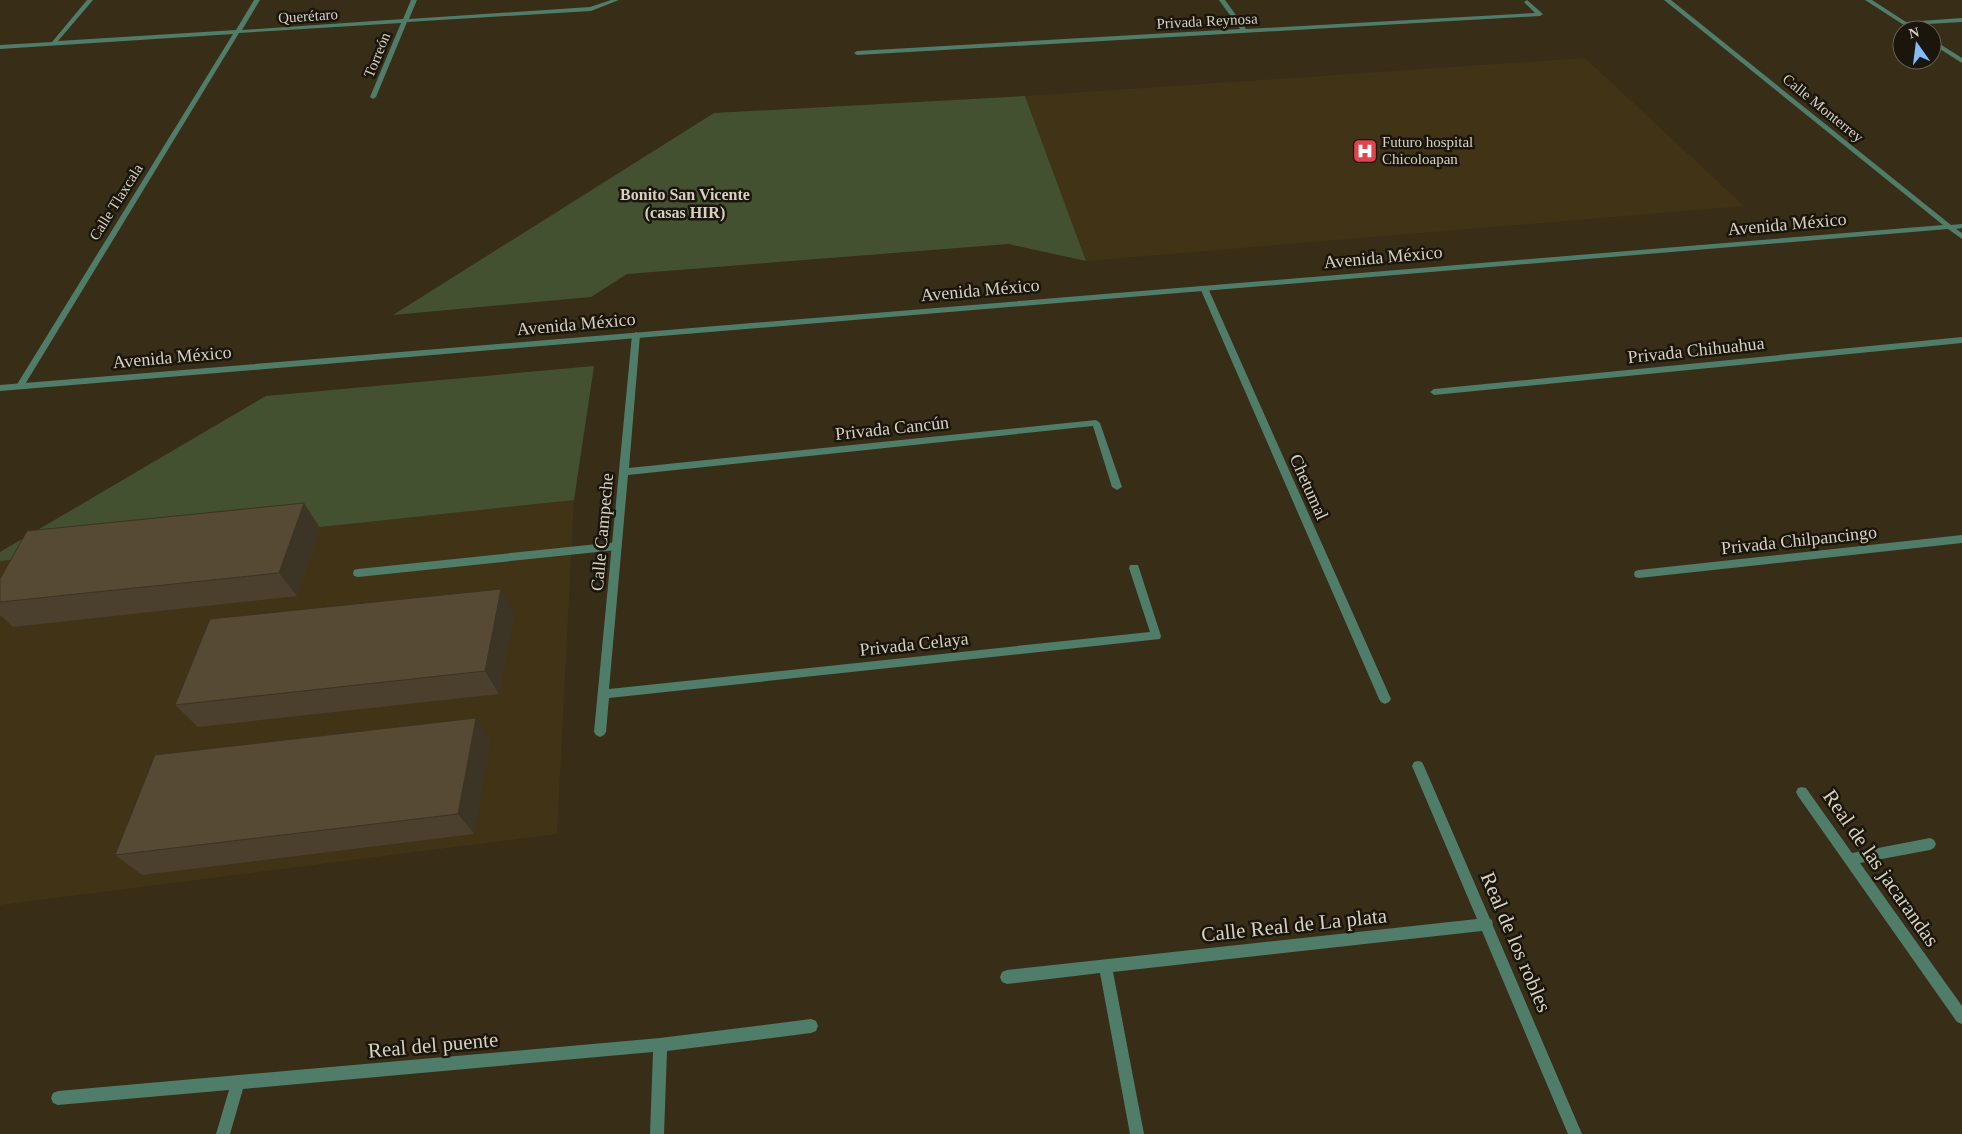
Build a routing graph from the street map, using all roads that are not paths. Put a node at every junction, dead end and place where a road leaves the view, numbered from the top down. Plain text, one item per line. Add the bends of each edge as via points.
1 (90, 0) edge
2 (258, 0) edge
3 (414, 0) edge
4 (616, 0) edge
5 (1222, 0) edge
6 (1667, 0) edge
7 (1868, 0) edge
8 (1527, 2) dead end
9 (1899, 20) edge
10 (1962, 20) edge
11 (1942, 21) edge
12 (403, 23) junction
13 (1244, 31) junction
14 (237, 34) junction
15 (52, 44) junction
16 (0, 47) edge
17 (1942, 48) edge
18 (857, 53) dead end
19 (1962, 61) edge
20 (373, 97) dead end
21 (1962, 226) edge
22 (1950, 227) junction
23 (1962, 237) edge
24 (1204, 288) junction
25 (636, 335) junction
26 (1962, 340) edge
27 (20, 386) junction
28 (0, 388) edge
29 (1434, 392) dead end
30 (624, 472) junction
31 (1117, 487) dead end
32 (1962, 539) edge
33 (617, 546) junction
34 (1134, 568) dead end
35 (358, 573) dead end
36 (1639, 574) dead end
37 (604, 694) junction
38 (1385, 699) dead end
39 (600, 732) dead end
40 (1418, 766) dead end
41 (1802, 792) dead end
42 (1930, 844) dead end
43 (1850, 859) junction
44 (1487, 924) junction
45 (1105, 966) junction
46 (1007, 977) dead end
47 (1962, 1017) edge
48 (811, 1026) dead end
49 (660, 1045) junction
50 (238, 1082) junction
51 (58, 1098) dead end
52 (223, 1134) edge
53 (657, 1134) edge
54 (1137, 1134) edge
55 (1575, 1134) edge

1 - 15 street
2 - 14 street, Calle Tlaxcala
3 - 12 street, Torreón
4 - 12 street, Querétaro via 591,9
5 - 13 street
6 - 22 street, Calle Monterrey
7 - 9 street
8 - 13 street, Privada Reynosa via 1540,14
10 - 11 street
12 - 14 street, Querétaro
12 - 20 street, Torreón
13 - 18 street, Privada Reynosa
14 - 15 street, Querétaro
14 - 27 street, Calle Tlaxcala
15 - 16 street, Querétaro
17 - 19 street
21 - 22 street, Avenida México
22 - 23 street, Calle Monterrey
22 - 24 street, Avenida México
24 - 25 street, Avenida México
24 - 38 street, Chetumal
25 - 27 street, Avenida México
25 - 30 street, Calle Campeche
26 - 29 street, Privada Chihuahua
27 - 28 street, Avenida México
30 - 31 street, Privada Cancún via 1096,422
30 - 33 street, Calle Campeche
32 - 36 street, Privada Chilpancingo
33 - 35 street
33 - 37 street, Calle Campeche
34 - 37 street, Privada Celaya via 1156,636
37 - 39 street, Calle Campeche
40 - 44 street, Real de los robles
41 - 43 street, Real de las jacarandas
42 - 43 street
43 - 47 street, Real de las jacarandas
44 - 45 street, Calle Real de La plata
44 - 55 street, Real de los robles
45 - 46 street, Calle Real de La plata
45 - 54 street
48 - 49 street, Real del puente
49 - 50 street, Real del puente
49 - 53 street
50 - 51 street, Real del puente
50 - 52 street

